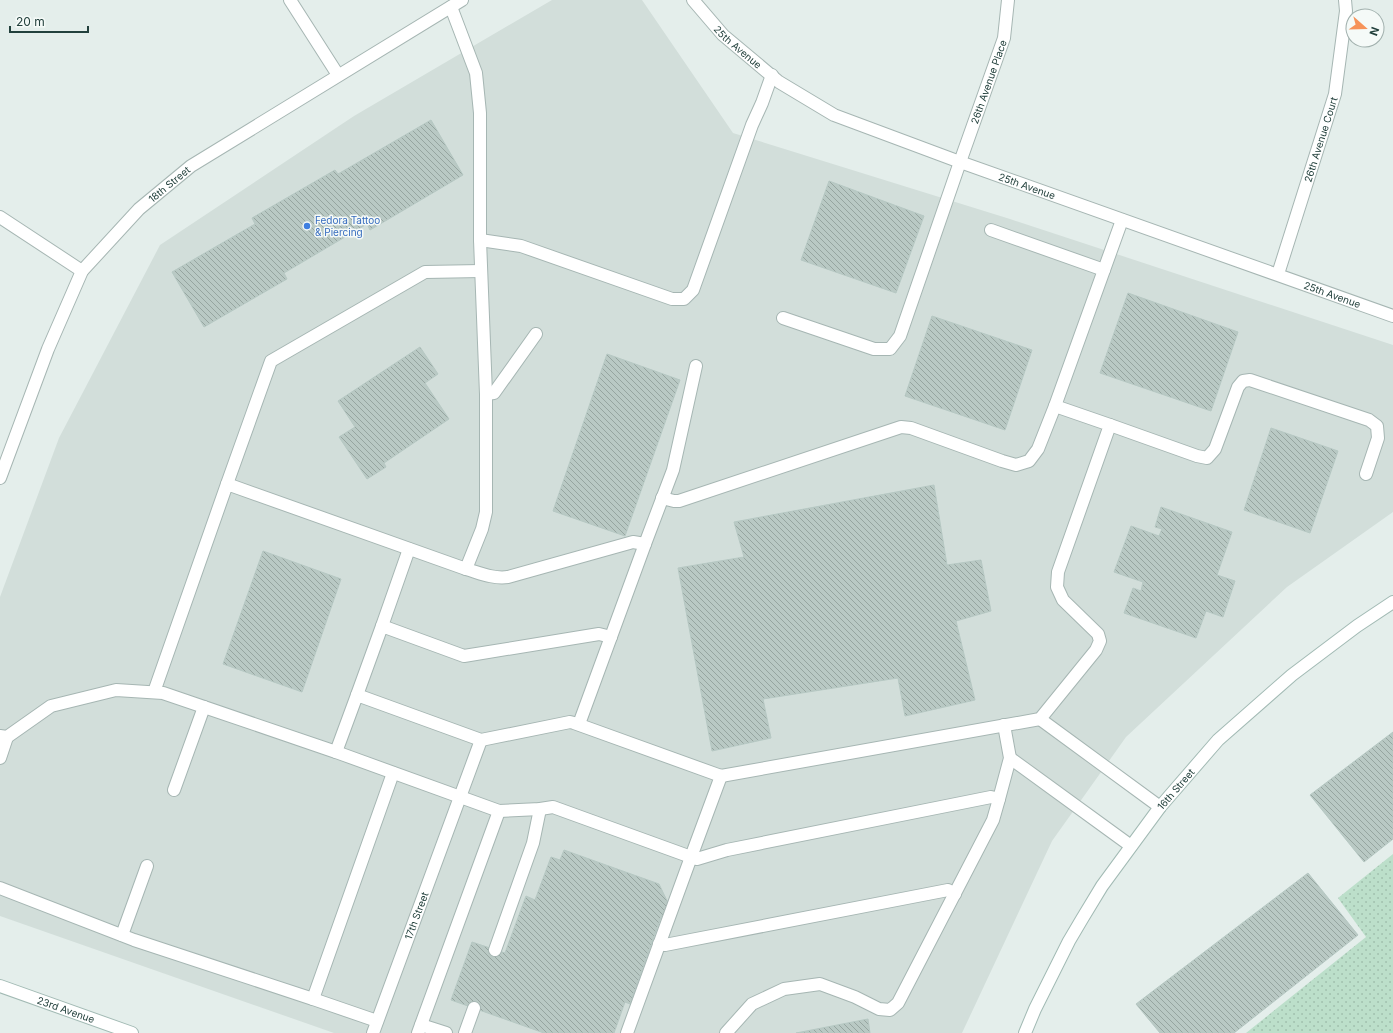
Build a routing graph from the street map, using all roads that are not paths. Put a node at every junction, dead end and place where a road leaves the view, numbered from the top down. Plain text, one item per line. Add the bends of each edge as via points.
1 (290, 0) edge
2 (462, 0) edge
3 (693, 0) edge
4 (1008, 0) edge
5 (1345, 0) edge
6 (451, 7) junction
7 (338, 75) junction
8 (772, 76) junction
9 (960, 162) junction
10 (0, 217) edge
11 (1122, 220) junction
12 (991, 230) dead end
13 (480, 240) junction
14 (1104, 270) junction
15 (82, 271) junction
16 (481, 271) junction
17 (1278, 274) junction
18 (1393, 316) edge
19 (783, 318) dead end
20 (536, 334) dead end
21 (696, 366) dead end
22 (486, 394) junction
23 (1055, 406) junction
24 (1110, 425) junction
25 (1366, 474) dead end
26 (0, 478) edge
27 (227, 484) junction
28 (662, 498) junction
29 (645, 544) junction
30 (409, 549) junction
31 (466, 568) junction
32 (1393, 602) edge
33 (382, 626) junction
34 (611, 637) junction
35 (154, 692) junction
36 (357, 695) junction
37 (204, 707) junction
38 (1040, 719) junction
39 (579, 724) junction
40 (1004, 725) junction
41 (4, 736) edge
42 (481, 740) junction
43 (336, 752) junction
44 (0, 758) edge
45 (1010, 758) junction
46 (394, 773) junction
47 (721, 776) junction
48 (174, 790) dead end
49 (460, 798) junction
50 (999, 799) junction
51 (1160, 806) junction
52 (540, 810) junction
53 (499, 811) junction
54 (1131, 846) junction
55 (691, 857) junction
56 (147, 866) dead end
57 (0, 888) edge
58 (955, 894) junction
59 (122, 935) junction
60 (659, 944) junction
61 (495, 950) dead end
62 (0, 986) edge
63 (313, 999) junction
64 (474, 1008) dead end
65 (377, 1021) junction
66 (420, 1029) edge
67 (132, 1033) edge
68 (373, 1033) edge
69 (446, 1033) edge
70 (465, 1033) edge
71 (627, 1033) edge
72 (726, 1033) edge
73 (1025, 1033) edge

1 - 7 street
2 - 6 street, 18th Street
3 - 8 street, 25th Avenue via 723,35
4 - 9 street, 26th Avenue Place via 1004,38
5 - 17 street, 26th Avenue Court via 1346,11 1335,94
6 - 7 street, 18th Street
6 - 13 street via 476,73 480,113
7 - 15 street, 18th Street via 191,166 139,209
8 - 9 street, 25th Avenue via 834,115
8 - 13 street via 693,290 684,299 672,299 521,246
9 - 11 street, 25th Avenue
9 - 19 street, 26th Avenue Place via 900,336 890,348 874,349
10 - 15 street
11 - 14 street
11 - 17 street, 25th Avenue
12 - 14 street
13 - 16 street
14 - 23 street
15 - 26 street, 18th Street via 48,349
16 - 22 street
16 - 27 street via 425,272 271,361
17 - 18 street, 25th Avenue
20 - 22 street via 494,393
21 - 28 street via 673,470
22 - 31 street via 486,512
23 - 24 street
23 - 28 street via 1038,449 1029,461 1016,465 911,428 901,427 679,501
24 - 25 street via 1207,458 1215,449 1238,386 1243,381 1250,380 1369,420 1377,426 1378,438
24 - 38 street via 1058,572 1058,587 1063,600 1098,634 1100,641 1096,650
27 - 30 street
27 - 35 street
28 - 29 street
29 - 31 street via 634,542 508,577 490,576
29 - 34 street
30 - 31 street
30 - 33 street
32 - 51 street, 16th Street via 1356,626 1292,675 1218,740
33 - 34 street via 464,656 599,634
33 - 36 street
34 - 39 street
35 - 37 street via 163,692
35 - 41 street via 116,690 51,706
36 - 42 street
36 - 43 street
37 - 43 street
37 - 48 street
38 - 40 street
38 - 51 street
39 - 42 street via 570,722
39 - 47 street
40 - 45 street
40 - 47 street
41 - 44 street
42 - 49 street, 17th Street
43 - 46 street
45 - 50 street
45 - 54 street
46 - 49 street
46 - 63 street
47 - 55 street
49 - 53 street
49 - 65 street, 17th Street
50 - 55 street via 991,797 727,850 697,859
50 - 58 street via 993,820
51 - 54 street, 16th Street
52 - 53 street
52 - 55 street via 553,807
52 - 61 street via 533,843
53 - 66 street
54 - 73 street, 16th Street via 1102,886 1070,941
55 - 60 street
56 - 59 street
57 - 59 street
58 - 60 street via 948,890
58 - 72 street via 898,1003 890,1010 879,1009 820,984 791,988 752,1004
59 - 63 street
60 - 71 street
62 - 67 street, 23rd Avenue
63 - 65 street
64 - 70 street
65 - 68 street, 17th Street
66 - 69 street

